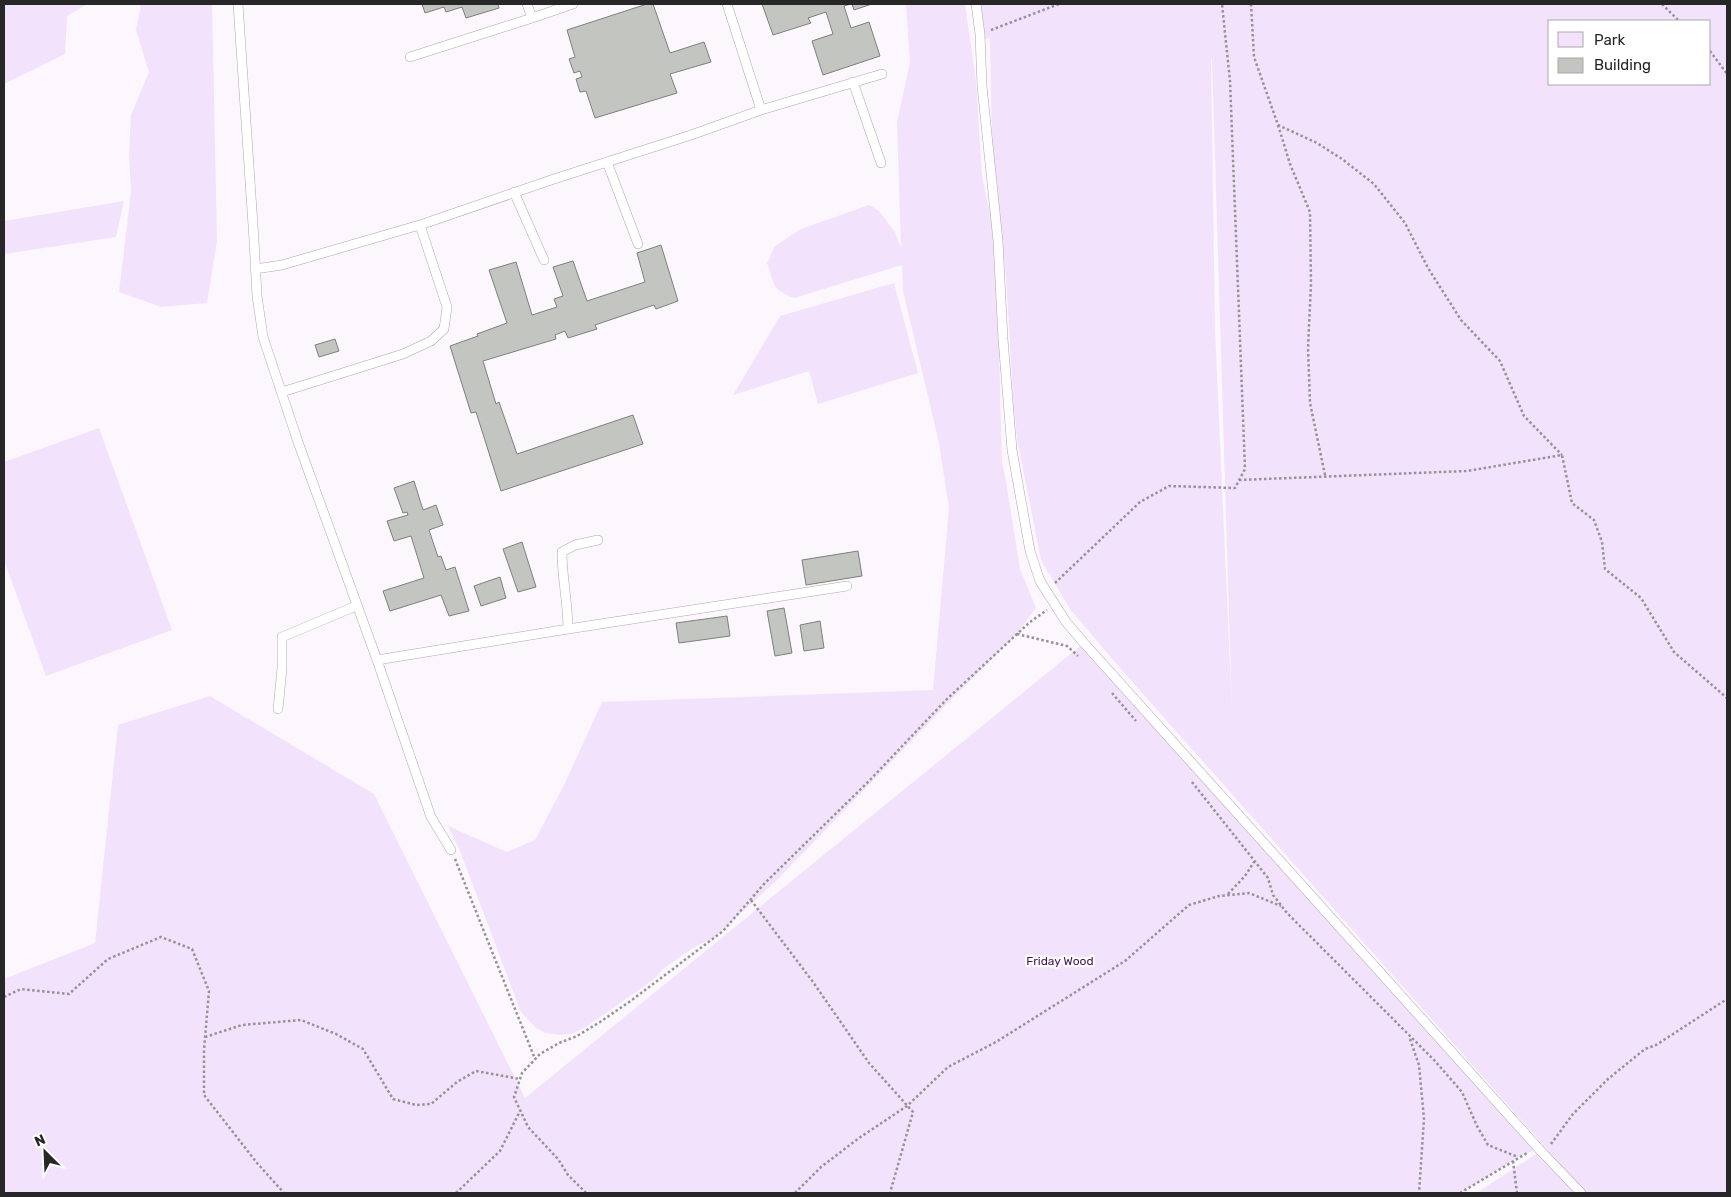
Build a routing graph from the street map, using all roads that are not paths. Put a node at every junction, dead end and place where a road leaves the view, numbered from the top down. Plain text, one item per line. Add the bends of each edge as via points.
1 (238, 4) edge
2 (527, 4) edge
3 (574, 4) edge
4 (727, 4) edge
5 (976, 4) edge
6 (532, 18) junction
7 (410, 57) dead end
8 (882, 74) dead end
9 (853, 82) junction
10 (761, 110) junction
11 (606, 162) junction
12 (881, 163) dead end
13 (514, 192) junction
14 (420, 225) junction
15 (638, 244) dead end
16 (544, 260) dead end
17 (255, 269) junction
18 (282, 392) junction
19 (598, 540) dead end
20 (847, 586) dead end
21 (356, 606) junction
22 (568, 629) junction
23 (377, 660) junction
24 (278, 709) dead end
25 (452, 850) road end
26 (1581, 1193) edge

1 - 17 lane
2 - 6 lane
3 - 6 lane
4 - 10 lane
5 - 26 lane via 998,241 1012,450 1030,551 1040,580 1054,605 1084,643
6 - 7 lane
8 - 9 lane
9 - 10 lane
9 - 12 lane
10 - 11 lane
11 - 13 lane
11 - 15 lane
13 - 14 lane
13 - 16 lane
14 - 17 lane via 282,265
14 - 18 lane via 447,306 444,329 432,341 403,354
17 - 18 lane via 263,337
18 - 21 lane
19 - 22 lane via 575,545 562,552
20 - 22 lane
21 - 23 lane
21 - 24 lane via 282,637
22 - 23 lane
23 - 25 lane via 431,817

